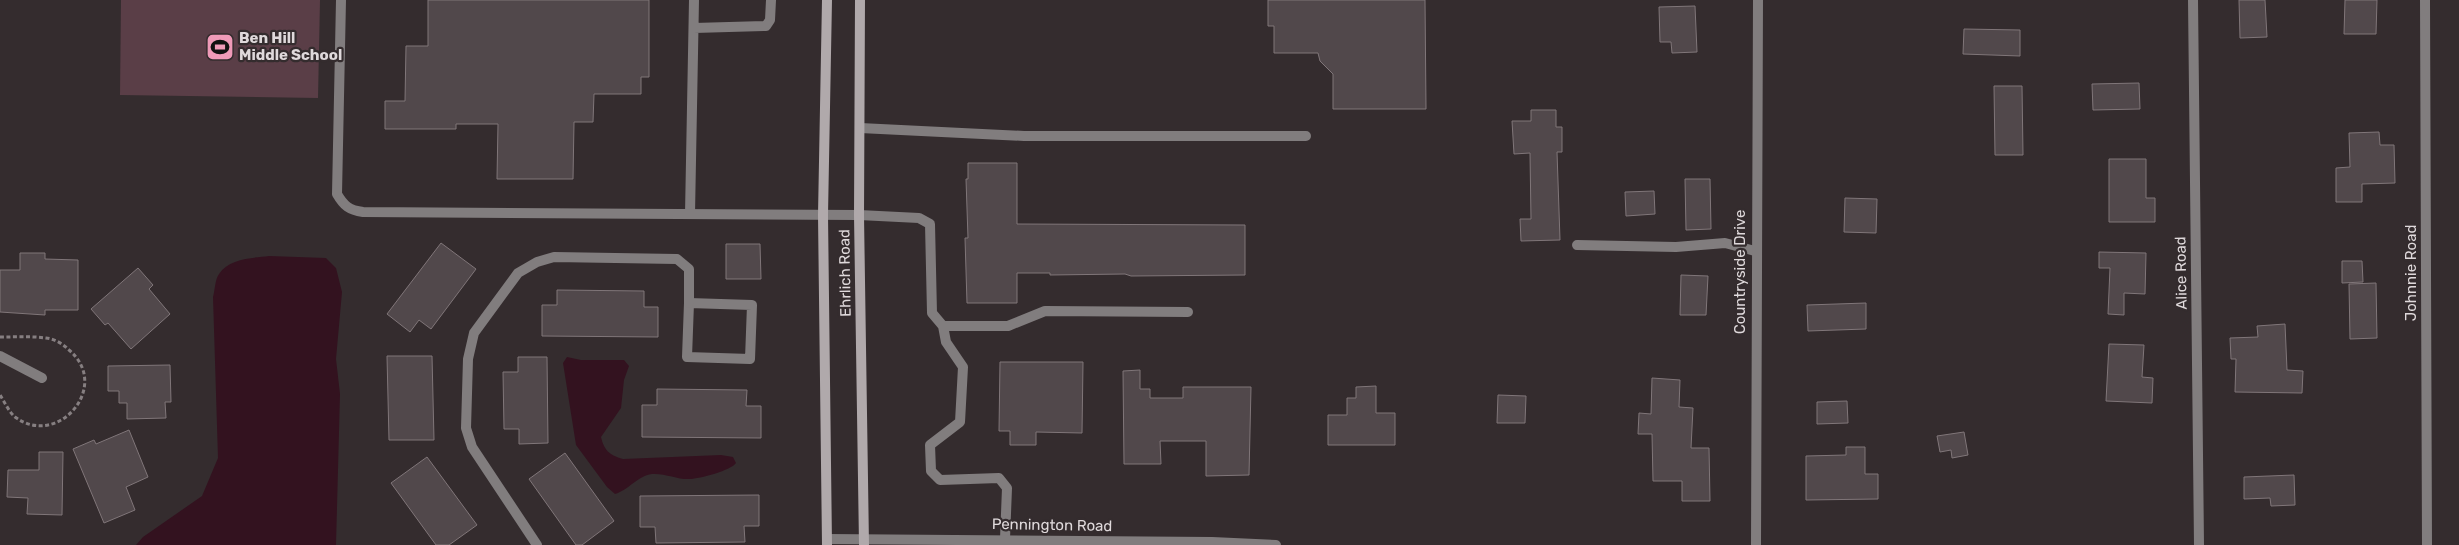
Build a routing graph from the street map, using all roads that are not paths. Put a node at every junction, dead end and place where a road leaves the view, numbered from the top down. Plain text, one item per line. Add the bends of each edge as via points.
1 (341, 0) edge
2 (694, 0) edge
3 (771, 0) edge
4 (827, 0) edge
5 (860, 0) edge
6 (1758, 0) edge
7 (2192, 0) edge
8 (2425, 0) edge
9 (694, 28) junction
10 (860, 128) junction
11 (1306, 136) dead end
12 (690, 214) junction
13 (823, 215) junction
14 (859, 215) junction
15 (1577, 245) dead end
16 (1755, 251) junction
17 (689, 303) junction
18 (1188, 312) dead end
19 (943, 326) junction
20 (0, 356) edge
21 (42, 378) dead end
22 (1005, 539) junction
23 (827, 542) edge
24 (864, 542) edge
25 (531, 543) edge
26 (1276, 545) edge
27 (1756, 545) edge
28 (2199, 545) edge
29 (2427, 545) edge

1 - 12 street via 337,194 344,206 372,212
2 - 9 street
3 - 9 street via 770,20 766,26
4 - 13 main road, Ehrlich Road
5 - 10 main road, Ehrlich Road
6 - 16 street, Countryside Drive
7 - 28 street, Alice Road
8 - 29 street, Johnnie Road
9 - 12 street
10 - 11 street via 1024,136
10 - 14 main road, Ehrlich Road
12 - 13 street
13 - 14 street
13 - 23 main road, Ehrlich Road
14 - 19 street via 919,218 930,224 932,313
14 - 24 main road, Ehrlich Road
15 - 16 street via 1676,247 1725,243
16 - 27 street, Countryside Drive
17 - 17 street via 687,357 750,359 752,305
17 - 25 street via 689,268 677,259 554,257 518,273 474,334 468,359 466,428 472,447
18 - 19 street via 1045,311 1008,326
19 - 22 street via 946,342 963,367 960,422 930,445 931,471 940,480 999,478 1007,488
20 - 21 street
22 - 24 street, Pennington Road
22 - 26 street, Pennington Road
23 - 24 street, Pennington Road

